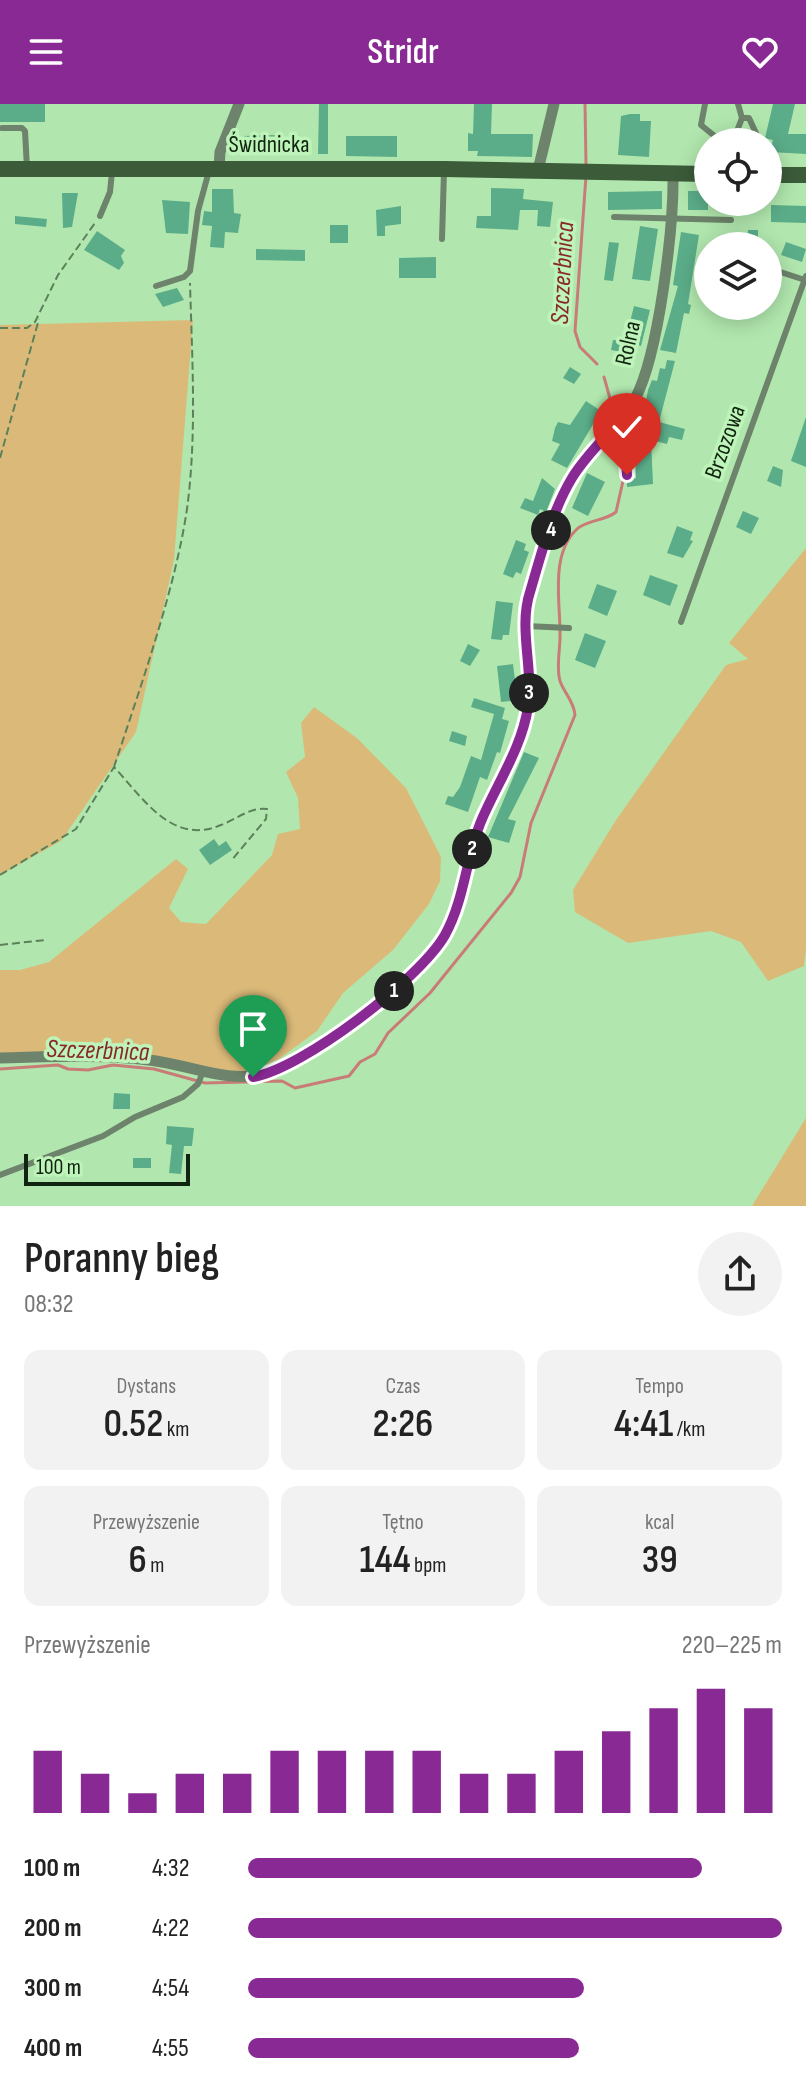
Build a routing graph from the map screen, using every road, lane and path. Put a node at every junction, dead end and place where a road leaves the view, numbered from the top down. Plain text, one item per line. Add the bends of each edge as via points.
1 (239, 104) edge
2 (554, 104) edge
3 (705, 104) edge
4 (738, 104) edge
5 (742, 118) junction
6 (2, 128) dead end
7 (755, 128) edge
8 (214, 168) junction
9 (0, 169) edge
10 (27, 169) junction
11 (112, 169) junction
12 (444, 169) junction
13 (538, 170) junction
14 (673, 173) junction
15 (694, 174) edge
16 (782, 175) edge
17 (806, 175) edge
18 (100, 216) joint
19 (614, 217) dead end
20 (673, 219) junction
21 (731, 220) dead end
22 (442, 239) dead end
23 (190, 271) junction
24 (782, 272) edge
25 (805, 278) edge
26 (156, 286) dead end
27 (41, 314) junction
28 (0, 328) edge
29 (619, 422) junction
30 (0, 458) edge
31 (627, 475) dead end
32 (681, 622) dead end
33 (526, 626) junction
34 (569, 628) dead end
35 (114, 767) junction
36 (231, 861) dead end
37 (0, 875) edge
38 (45, 940) dead end
39 (0, 945) edge
40 (0, 1058) edge
41 (202, 1074) junction
42 (0, 1175) edge

1 - 8 street
2 - 13 street
3 - 5 lane via 701,125 717,138 737,131
4 - 5 lane
5 - 7 lane via 749,118
6 - 10 lane via 25,131
8 - 11 street, Świdnicka
8 - 12 street, Świdnicka
8 - 23 lane via 198,211
9 - 10 street, Świdnicka
10 - 11 street, Świdnicka
11 - 18 lane
12 - 13 street, Świdnicka
12 - 22 lane
13 - 14 street, Świdnicka
14 - 15 street, Świdnicka
14 - 20 street, Rolna
16 - 17 street
18 - 27 path via 58,275
19 - 20 lane
20 - 21 lane
20 - 29 street, Rolna via 646,367 635,399
23 - 26 lane
23 - 35 path via 193,402 187,509
24 - 25 lane
25 - 32 lane, Brzozowa
27 - 28 path via 27,328
27 - 30 path
29 - 31 lane
29 - 33 street, Rolna via 562,498 528,596
33 - 34 lane
33 - 41 street, Rolna via 529,693 524,725 480,824 445,935 408,980 277,1072
35 - 36 path via 168,825 186,831 217,827 257,808 267,809 266,819
35 - 37 path via 76,829
38 - 39 path
40 - 41 street, Rolna via 120,1058
41 - 42 lane via 183,1097 103,1136

